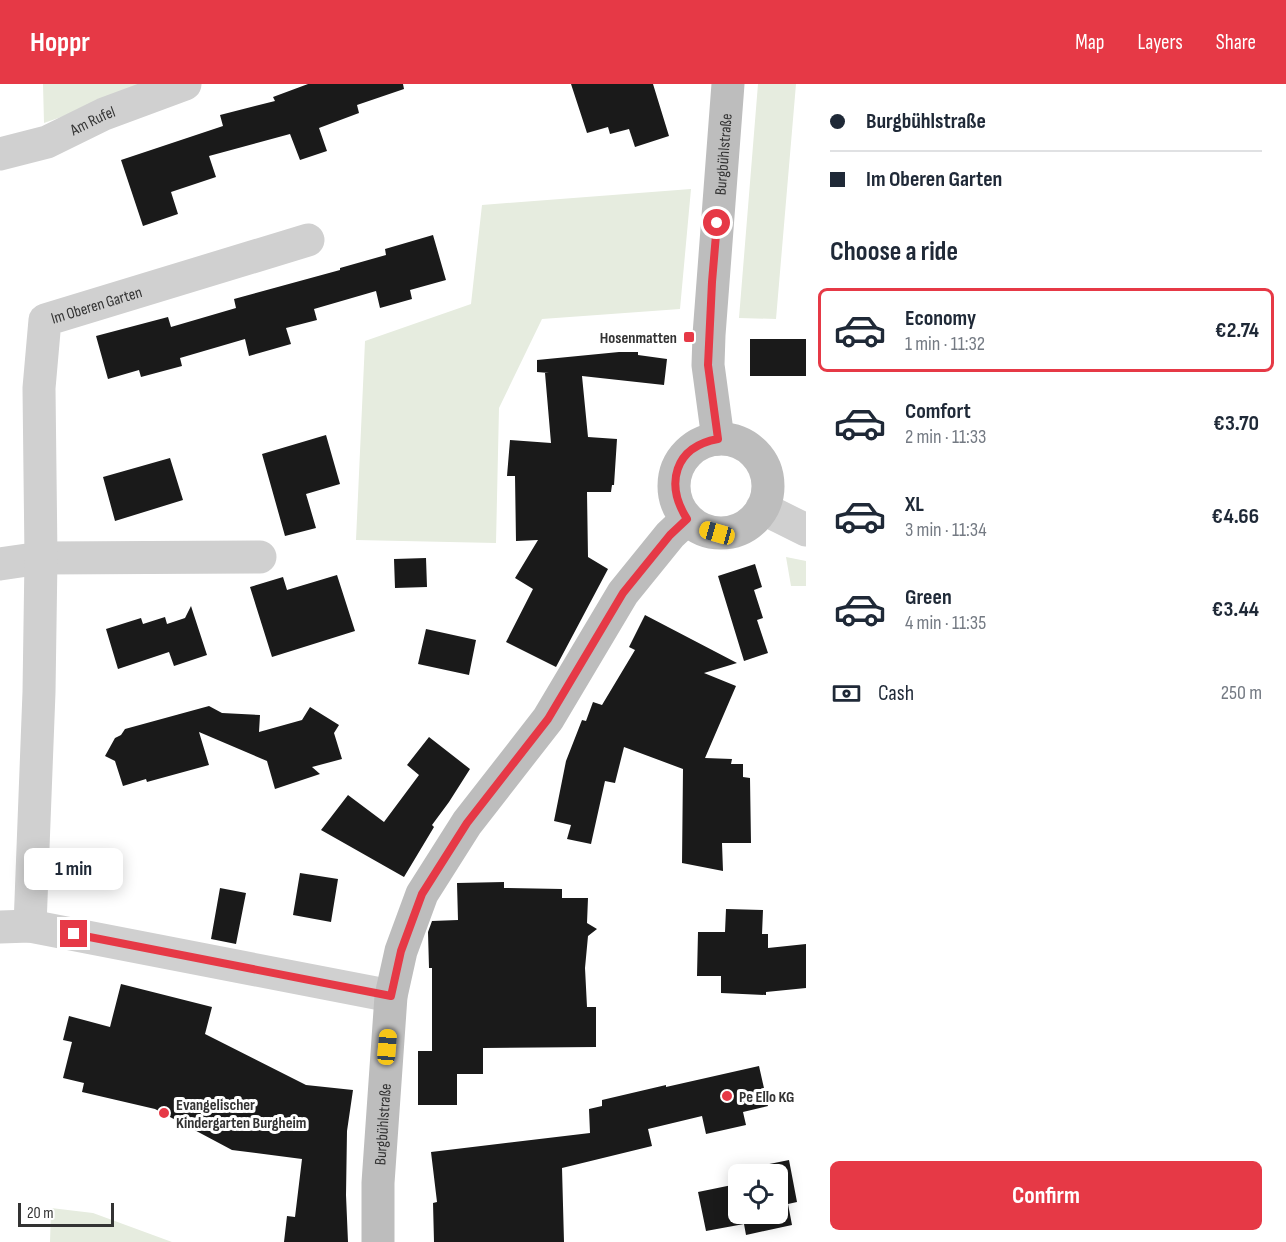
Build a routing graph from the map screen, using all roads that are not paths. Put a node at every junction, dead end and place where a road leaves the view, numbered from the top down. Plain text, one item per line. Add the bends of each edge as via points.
1 (185, 84) edge
2 (728, 84) edge
3 (0, 154) edge
4 (308, 240) dead end
5 (718, 439) junction
6 (762, 508) junction
7 (687, 519) junction
8 (806, 530) edge
9 (260, 556) dead end
10 (41, 558) junction
11 (0, 564) edge
12 (15, 926) edge
13 (391, 996) junction
14 (378, 1242) edge

1 - 3 street, Am Rufel via 104,114 47,142
2 - 5 street, Burgbühlstraße via 708,365
4 - 10 street, Im Oberen Garten via 45,320 39,388
5 - 6 street via 735,441 755,453 768,480
5 - 7 street via 694,448 676,471 674,491
6 - 7 street via 746,525 728,532 700,528
6 - 8 street
7 - 13 street, Burgbühlstraße via 623,593 548,719 467,823 422,894 401,951
9 - 10 street
10 - 11 street
10 - 12 street, Im Oberen Garten via 39,722
12 - 13 street, Im Oberen Garten
13 - 14 street, Burgbühlstraße via 378,1183

